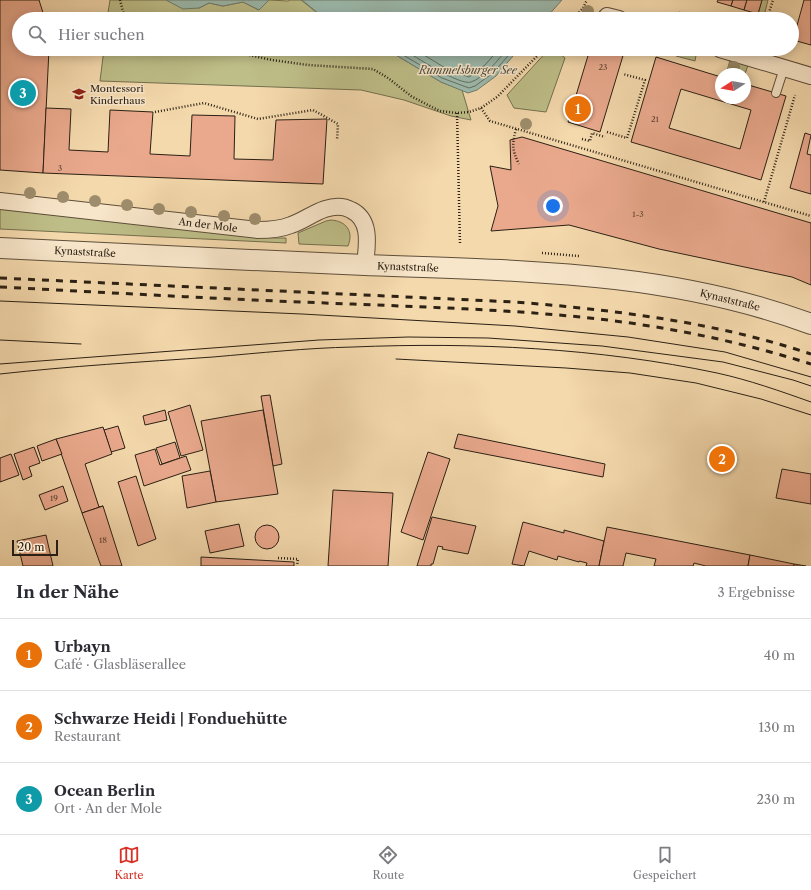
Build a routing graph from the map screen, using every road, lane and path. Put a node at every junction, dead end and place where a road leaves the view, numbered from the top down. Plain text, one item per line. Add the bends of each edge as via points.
1 (120, 0) edge
2 (587, 0) edge
3 (773, 0) edge
4 (123, 12) edge
5 (579, 12) edge
6 (769, 12) edge
7 (254, 56) edge
8 (537, 56) edge
9 (744, 56) edge
10 (784, 68) junction
11 (624, 74) dead end
12 (811, 76) edge
13 (776, 93) dead end
14 (795, 95) dead end
15 (481, 108) junction
16 (155, 112) dead end
17 (457, 113) junction
18 (516, 129) junction
19 (607, 132) dead end
20 (605, 137) dead end
21 (582, 139) dead end
22 (337, 140) dead end
23 (519, 164) dead end
24 (0, 201) edge
25 (764, 202) junction
26 (811, 216) edge
27 (460, 244) dead end
28 (0, 248) edge
29 (365, 265) junction
30 (811, 324) edge
31 (278, 558) dead end
32 (297, 566) edge

1 - 4 path
2 - 5 path
3 - 6 path
7 - 17 path via 308,65 373,69 424,103 440,111
8 - 15 path via 497,97
9 - 10 street
10 - 12 street
10 - 13 lane
11 - 19 path via 645,80 627,138
14 - 25 path
15 - 17 path
15 - 18 path via 490,121
16 - 22 path via 204,103 258,119 313,110 338,124
17 - 27 path
18 - 23 path via 513,152
18 - 25 path
20 - 21 path via 592,133 590,141
24 - 29 street, An der Mole via 258,230 285,227 323,210 345,207 360,216 365,225
25 - 26 path
28 - 29 street, Kynaststraße
29 - 30 street, Kynaststraße via 552,273 638,281 738,301
31 - 32 path via 298,559

